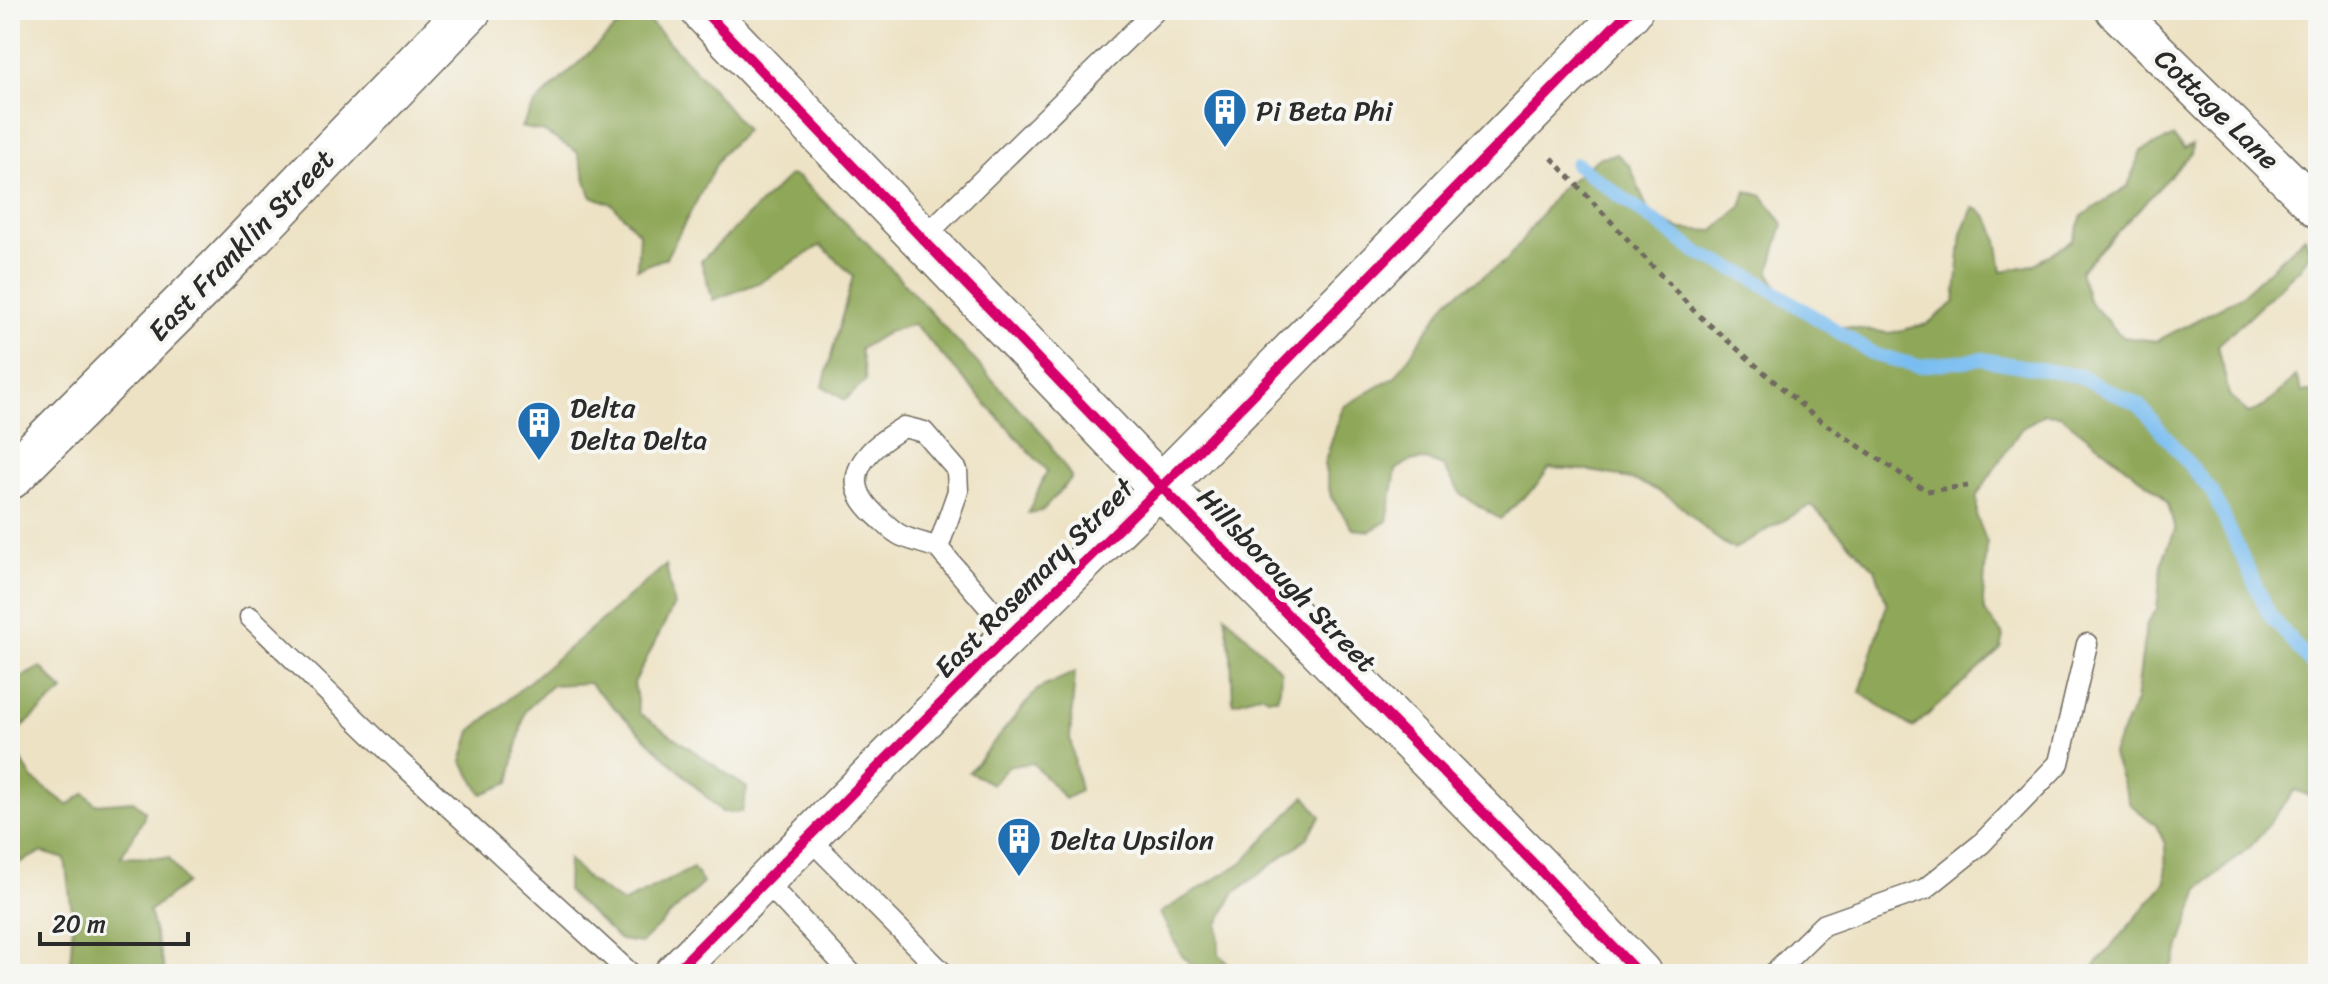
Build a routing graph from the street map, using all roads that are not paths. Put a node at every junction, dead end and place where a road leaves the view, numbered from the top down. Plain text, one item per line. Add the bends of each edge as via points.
1 (469, 10) edge
2 (703, 10) edge
3 (1156, 10) edge
4 (1630, 10) edge
5 (2115, 10) edge
6 (2318, 209) edge
7 (923, 238) junction
8 (10, 477) edge
9 (1162, 486) junction
10 (938, 548) junction
11 (250, 617) dead end
12 (1011, 633) junction
13 (2087, 644) dead end
14 (808, 837) junction
15 (765, 881) junction
16 (631, 974) edge
17 (673, 974) edge
18 (852, 974) edge
19 (944, 974) edge
20 (1639, 974) edge
21 (1773, 974) edge

1 - 8 street, East Franklin Street
2 - 7 street, Hillsborough Street
3 - 7 lane
4 - 9 street, East Rosemary Street
5 - 6 street, Cottage Lane
7 - 9 street, Hillsborough Street
9 - 12 street, East Rosemary Street
9 - 20 street, Hillsborough Street
10 - 10 lane via 958,491 957,470 924,432 904,427 881,440 858,466 856,485 866,507 900,535
10 - 12 lane
11 - 16 lane
12 - 14 street, East Rosemary Street
13 - 21 lane via 2059,763 1981,844 1925,889 1823,925
14 - 15 street, East Rosemary Street
14 - 19 lane
15 - 17 street, East Rosemary Street
15 - 18 lane

